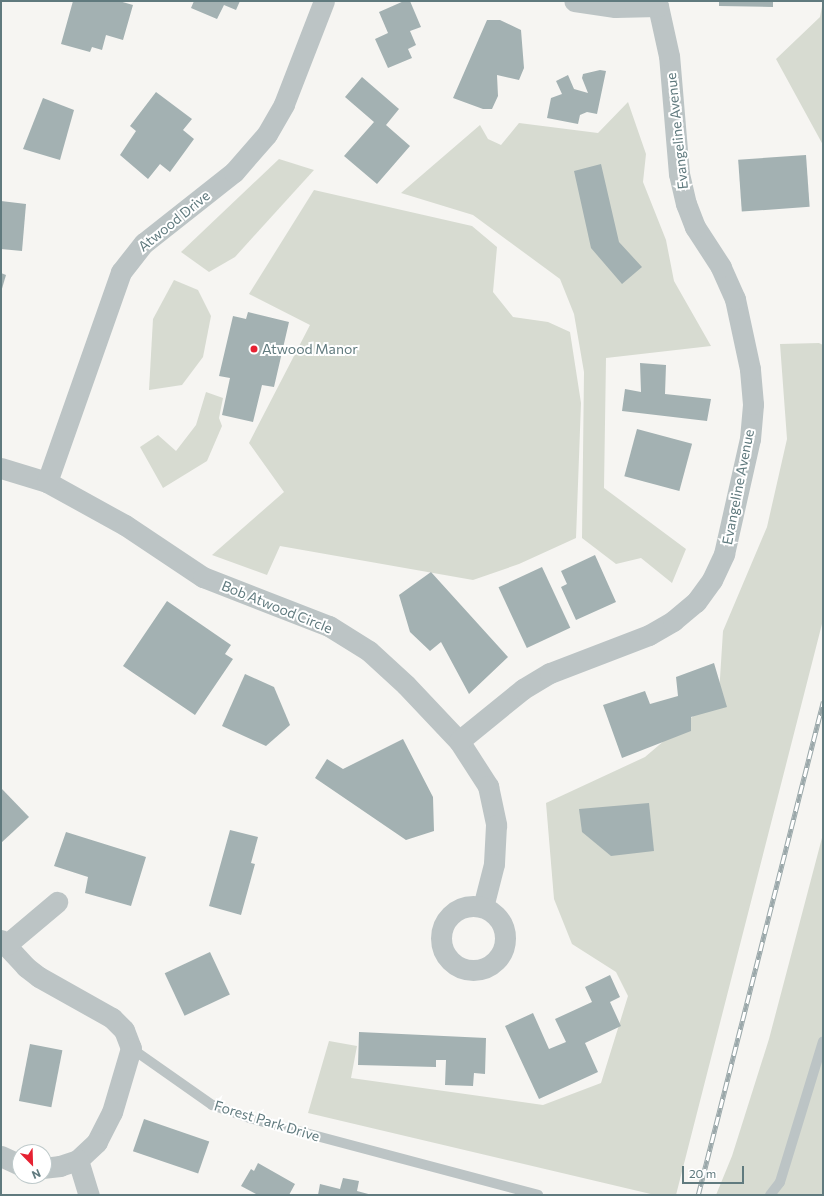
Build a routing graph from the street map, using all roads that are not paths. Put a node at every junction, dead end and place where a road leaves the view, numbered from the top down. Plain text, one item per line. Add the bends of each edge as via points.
1 (324, 1) edge
2 (574, 1) edge
3 (1, 468) edge
4 (47, 482) junction
5 (459, 741) junction
6 (57, 902) dead end
7 (483, 907) dead end
8 (4, 943) edge
9 (823, 1041) edge
10 (131, 1048) junction
11 (1, 1156) edge
12 (78, 1160) junction
13 (12, 1161) edge
14 (52, 1167) edge
15 (89, 1195) edge
16 (538, 1195) edge
17 (770, 1195) edge

1 - 4 street, Atwood Drive via 293,84 267,134 234,172 144,243 120,272
2 - 5 street, Evangeline Avenue via 615,6 658,6 669,56 679,174 686,204 695,227 721,267 735,299 750,369 750,439 724,554 712,580 696,602 673,621 649,635 550,673 523,689
3 - 4 street, Bob Atwood Circle
4 - 5 street, Bob Atwood Circle via 124,525 203,577 329,626 369,650
5 - 7 street, Bob Atwood Circle via 488,786 496,825 494,864
6 - 8 street
8 - 10 street via 26,967 112,1018 124,1030
9 - 17 lane via 780,1182
10 - 12 street via 106,1128 87,1154
10 - 16 lane, Forest Park Drive via 212,1105
11 - 13 street
12 - 14 street
12 - 15 street

